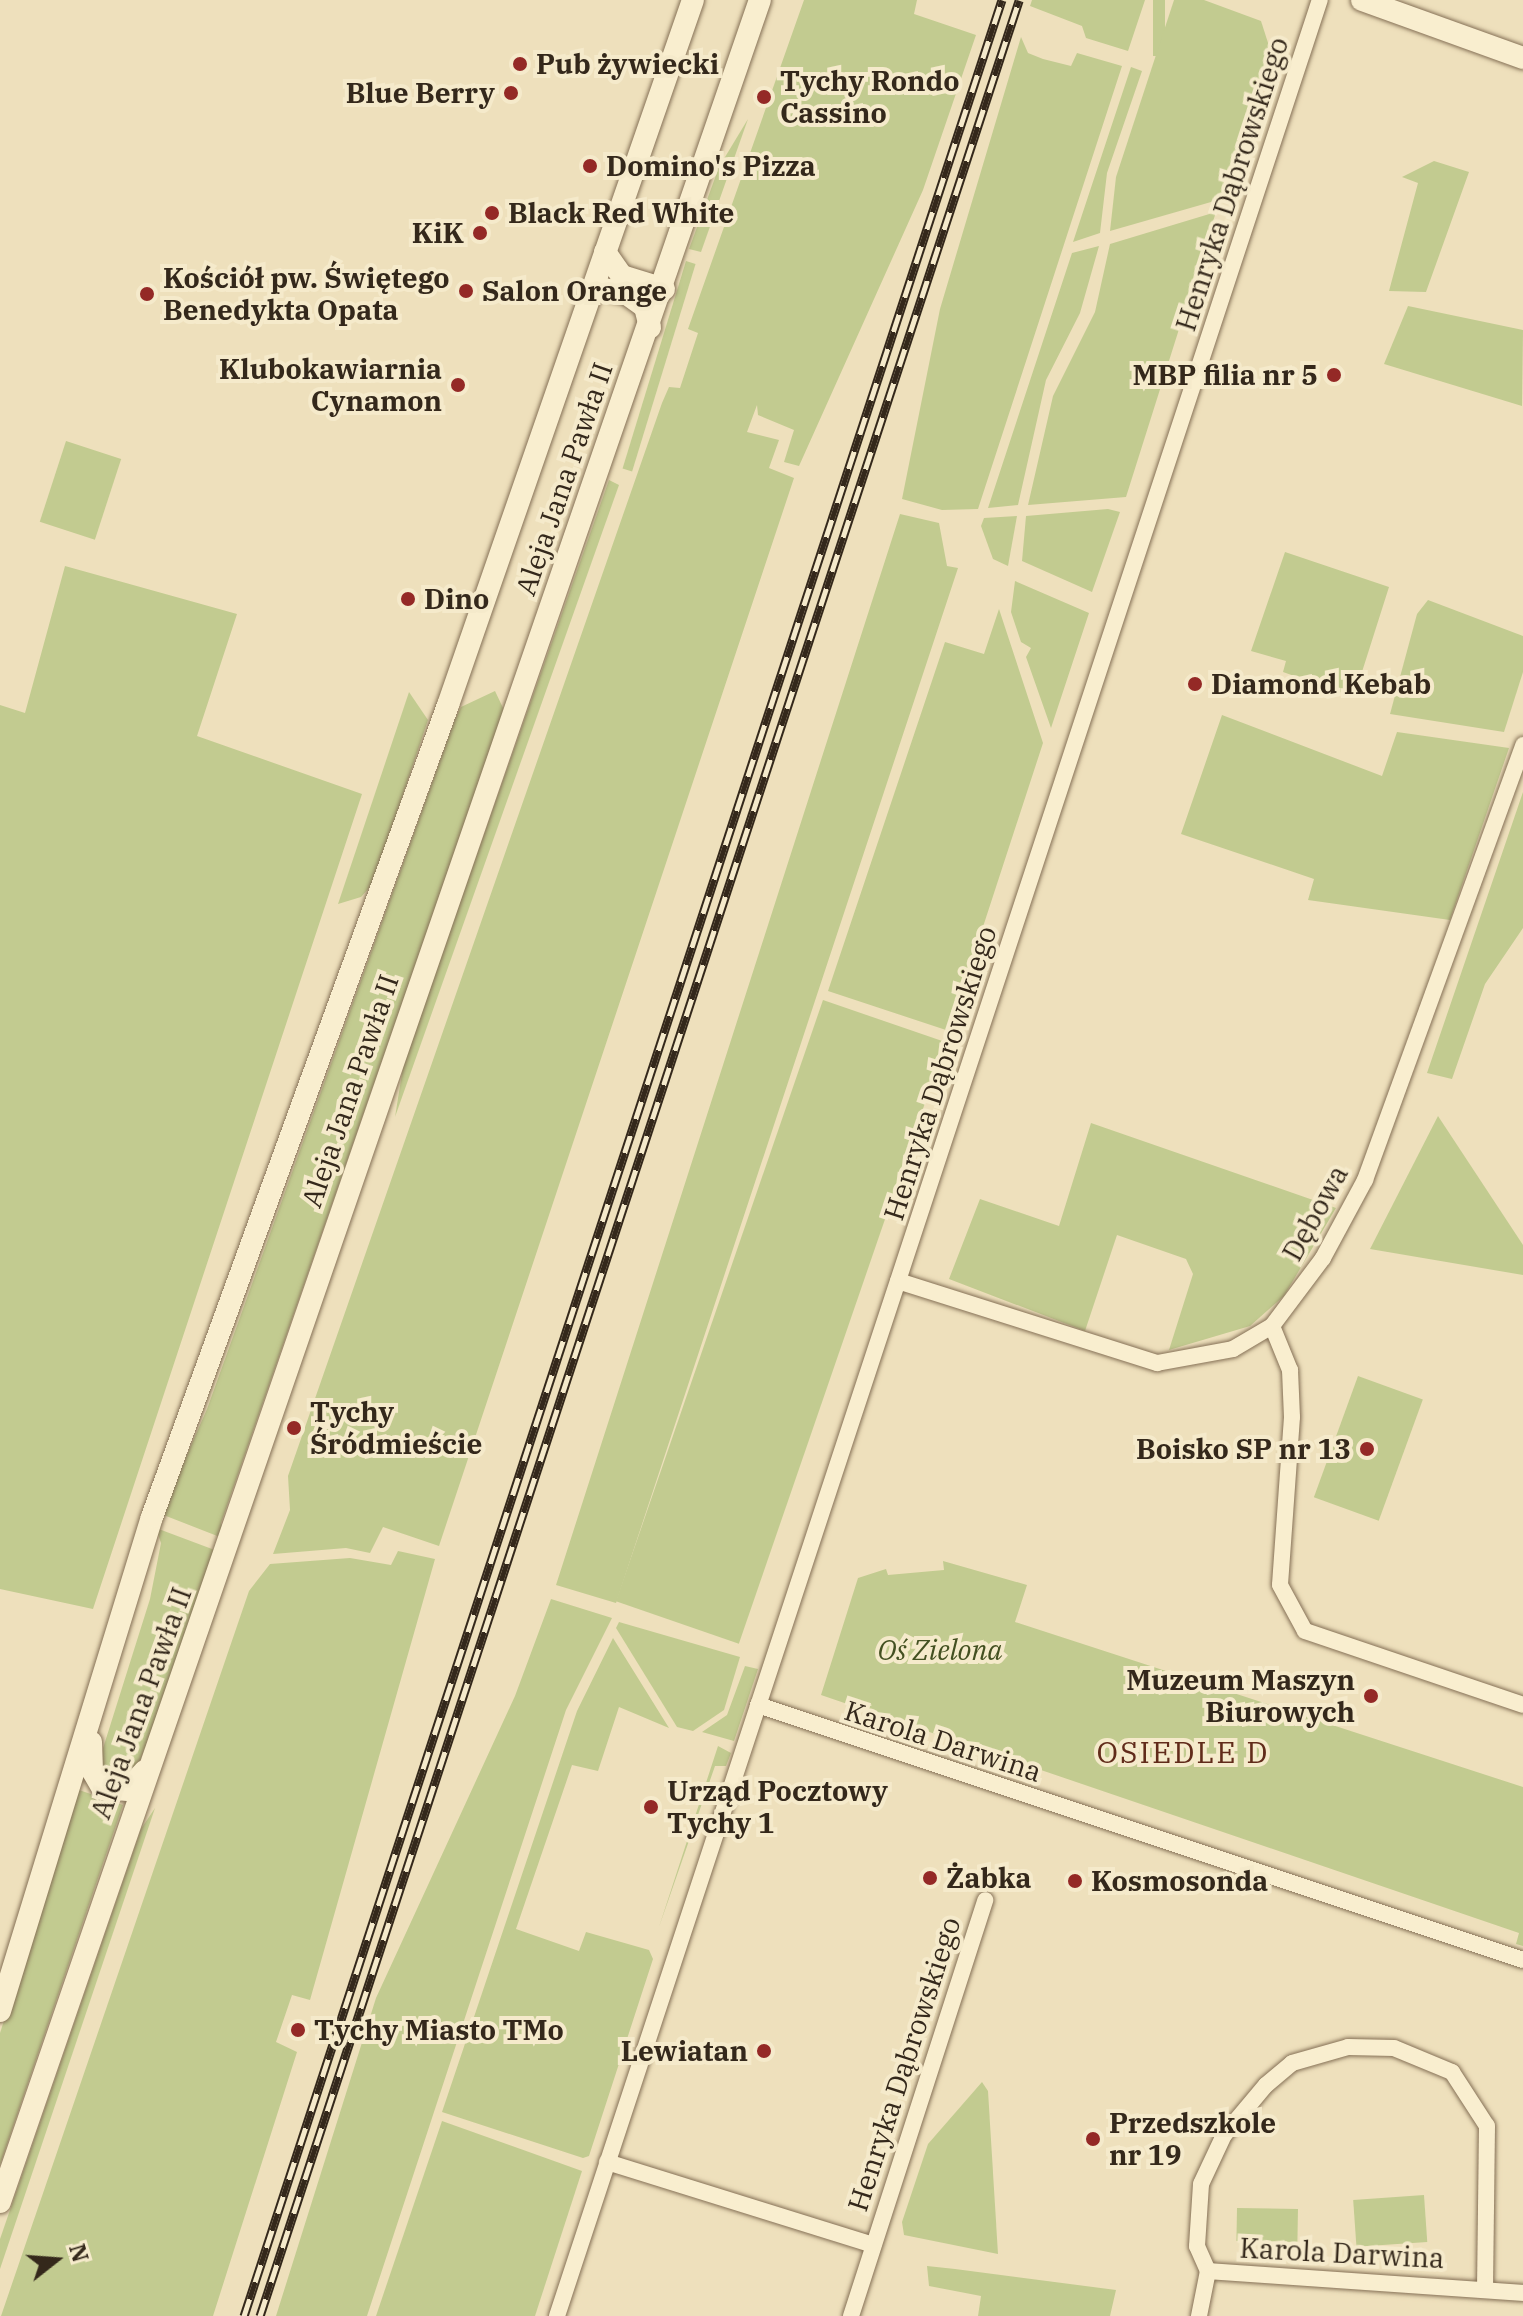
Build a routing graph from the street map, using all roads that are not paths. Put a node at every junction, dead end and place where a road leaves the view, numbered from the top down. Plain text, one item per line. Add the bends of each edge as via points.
1 (693, 0) edge
2 (1320, 0) edge
3 (1362, 0) edge
4 (760, 4) edge
5 (1407, 8) edge
6 (1523, 58) edge
7 (605, 252) junction
8 (655, 285) junction
9 (601, 290) junction
10 (650, 327) junction
11 (1523, 745) edge
12 (898, 1281) junction
13 (1272, 1326) junction
14 (758, 1705) junction
15 (1523, 1705) edge
16 (90, 1725) junction
17 (147, 1768) junction
18 (985, 1900) dead end
19 (1523, 1960) edge
20 (7, 1965) edge
21 (0, 2011) edge
22 (607, 2162) junction
23 (0, 2202) edge
24 (873, 2245) junction
25 (1208, 2271) junction
26 (1485, 2287) junction
27 (1523, 2293) edge
28 (557, 2316) edge
29 (851, 2316) edge
30 (1199, 2316) edge

1 - 7 street, Aleja Jana Pawła II
2 - 12 street, Henryka Dąbrowskiego
3 - 5 street
4 - 8 street, Aleja Jana Pawła II
5 - 6 street
7 - 8 street via 622,276
7 - 9 street, Aleja Jana Pawła II
8 - 10 street, Aleja Jana Pawła II
9 - 10 street via 645,307
9 - 16 street, Aleja Jana Pawła II via 152,1517
10 - 17 street, Aleja Jana Pawła II
11 - 13 street, Dębowa via 1365,1180 1323,1258
12 - 13 street, Dębowa via 1157,1363 1233,1349
12 - 14 street, Henryka Dąbrowskiego
13 - 15 street via 1285,1346 1291,1401 1279,1574 1305,1631
14 - 19 street, Karola Darwina
14 - 22 street, Henryka Dąbrowskiego
16 - 17 street via 92,1770 103,1789 127,1790
16 - 20 street, Aleja Jana Pawła II
17 - 23 street, Aleja Jana Pawła II
18 - 24 street, Henryka Dąbrowskiego
20 - 21 street, Aleja Jana Pawła II
22 - 24 street, Henryka Dąbrowskiego
22 - 28 street, Henryka Dąbrowskiego
24 - 29 street, Henryka Dąbrowskiego
25 - 26 street, Karola Darwina
25 - 26 street, Karola Darwina via 1197,2246 1201,2184 1224,2135 1292,2063 1348,2047 1394,2048 1452,2072 1487,2126
25 - 30 street
26 - 27 street, Karola Darwina

